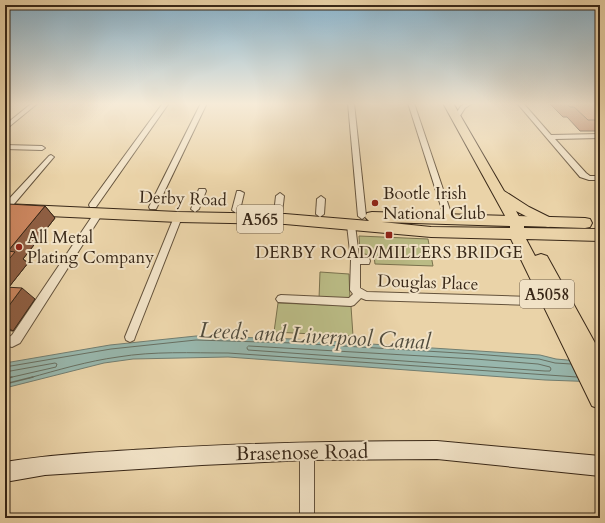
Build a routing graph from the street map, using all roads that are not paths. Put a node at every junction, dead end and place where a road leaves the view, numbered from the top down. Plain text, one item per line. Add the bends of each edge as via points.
1 (150, 127) edge
2 (192, 127) edge
3 (353, 127) edge
4 (419, 127) edge
5 (461, 127) edge
6 (541, 127) edge
7 (600, 136) edge
8 (549, 137) junction
9 (5, 147) edge
10 (42, 148) dead end
11 (51, 157) dead end
12 (600, 178) edge
13 (497, 190) junction
14 (202, 191) dead end
15 (240, 193) dead end
16 (280, 196) dead end
17 (321, 199) dead end
18 (153, 207) junction
19 (10, 208) edge
20 (95, 209) junction
21 (195, 209) junction
22 (236, 210) junction
23 (278, 213) junction
24 (320, 214) junction
25 (362, 216) junction
26 (178, 217) junction
27 (449, 219) junction
28 (548, 222) junction
29 (600, 224) edge
30 (350, 225) junction
31 (518, 229) junction
32 (600, 235) edge
33 (355, 260) junction
34 (366, 261) dead end
35 (360, 293) junction
36 (281, 299) dead end
37 (531, 301) dead end
38 (130, 337) dead end
39 (12, 342) dead end
40 (583, 352) junction
41 (600, 372) edge
42 (600, 398) edge
43 (307, 451) junction
44 (600, 466) edge
45 (5, 472) edge
46 (307, 518) edge

1 - 20 street
2 - 18 street
3 - 25 street
4 - 27 street
5 - 13 main road, A5058
6 - 8 street
7 - 8 street
8 - 12 street via 583,175
9 - 10 street
11 - 19 street
13 - 28 main road via 511,203
13 - 31 main road, A5058
14 - 21 street
15 - 22 street
16 - 23 street
17 - 24 street
18 - 20 highway, Derby Road / A565
18 - 21 highway, Derby Road / A565
19 - 20 highway, Derby Road / A565
20 - 26 highway, Derby Road / A565
20 - 39 street via 29,320
21 - 22 highway, Derby Road / A565
22 - 23 highway, Derby Road / A565
23 - 24 highway, Derby Road / A565
24 - 25 highway, Derby Road / A565
25 - 27 highway, Derby Road / A565
26 - 30 highway, Derby Road / A565 via 284,219
26 - 38 street
27 - 31 highway, Derby Road via 472,226
28 - 29 highway, Derby Road / A565
28 - 31 highway, Derby Road / A565
30 - 31 highway, Derby Road / A565 via 431,232
30 - 33 street, Douglas Place
31 - 32 highway, Derby Road / A565
31 - 40 highway, A5058
33 - 34 street, Douglas Place
33 - 35 street, Douglas Place via 355,290
35 - 36 street via 351,302
35 - 37 street, Douglas Place via 366,296
40 - 41 highway, A5058
40 - 42 highway, A5058
43 - 44 main road, Brasenose Road via 437,450
43 - 45 main road, Brasenose Road via 61,464
43 - 46 street

